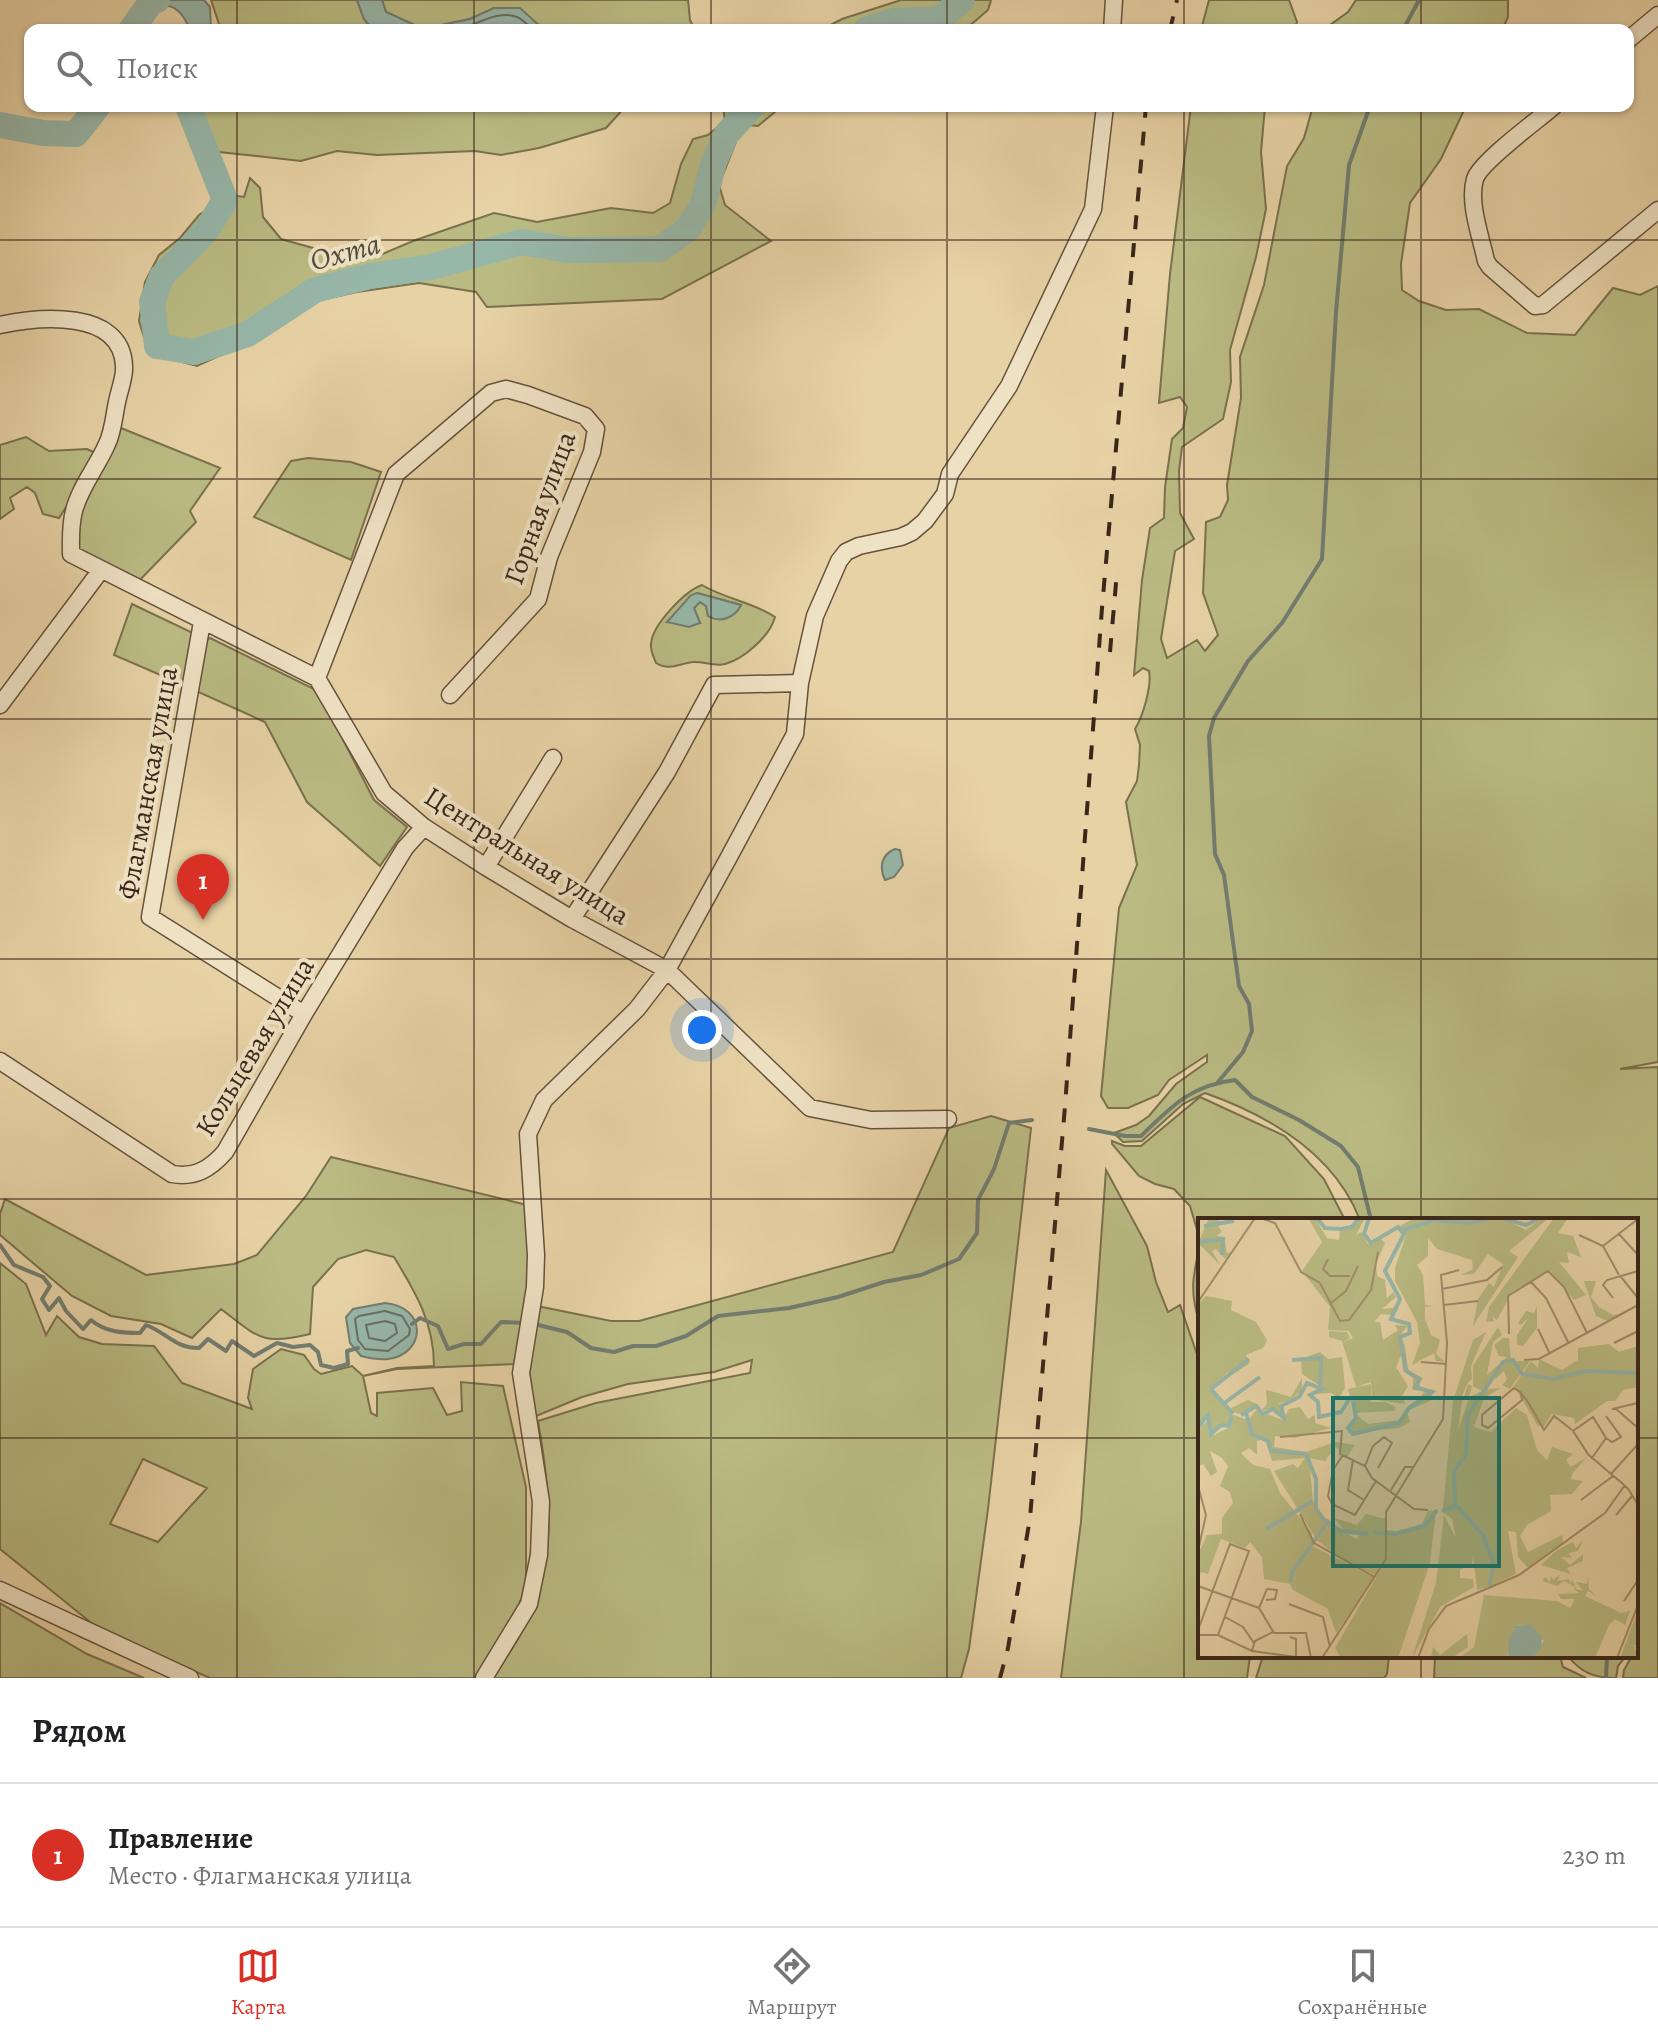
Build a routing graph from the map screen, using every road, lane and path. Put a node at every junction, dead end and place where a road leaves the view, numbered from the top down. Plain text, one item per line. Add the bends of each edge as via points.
1 (1114, 0) edge
2 (1658, 15) edge
3 (1112, 24) edge
4 (1634, 35) edge
5 (1104, 112) edge
6 (1547, 112) edge
7 (1658, 210) edge
8 (0, 325) edge
9 (101, 570) junction
10 (202, 622) junction
11 (317, 678) junction
12 (800, 683) junction
13 (450, 695) dead end
14 (0, 705) edge
15 (553, 758) dead end
16 (424, 827) junction
17 (486, 867) junction
18 (572, 919) junction
19 (667, 970) junction
20 (304, 1014) junction
21 (0, 1061) edge
22 (948, 1119) dead end
23 (0, 1590) edge
24 (190, 1678) edge
25 (484, 1678) edge

1 - 3 street
2 - 4 street
5 - 12 street via 1093,209 1009,386 925,521 901,537 846,552 839,561 815,616
6 - 7 street via 1476,176 1473,195 1490,267 1535,306 1543,305
8 - 9 street via 75,319 109,335 120,349 124,366 109,441 73,513 71,554
9 - 10 street
9 - 14 street
10 - 11 street
10 - 20 street, Флагманская улица via 150,917
11 - 13 street, Горная улица via 396,474 491,393 506,389 585,416 596,429 592,452 549,557 538,599
11 - 16 street, Центральная улица via 384,793
12 - 18 street via 714,685 667,772
12 - 19 street via 795,734
15 - 17 street
16 - 17 street, Центральная улица
16 - 20 street, Кольцевая улица via 405,848
17 - 18 street, Центральная улица
18 - 19 street, Центральная улица
19 - 22 street, Центральная улица via 810,1108 871,1120
19 - 25 street via 637,1009 544,1100 528,1134 536,1255 521,1373 541,1502 537,1575 529,1604
20 - 21 street, Кольцевая улица via 225,1152 213,1166 184,1176 172,1174
23 - 24 street

